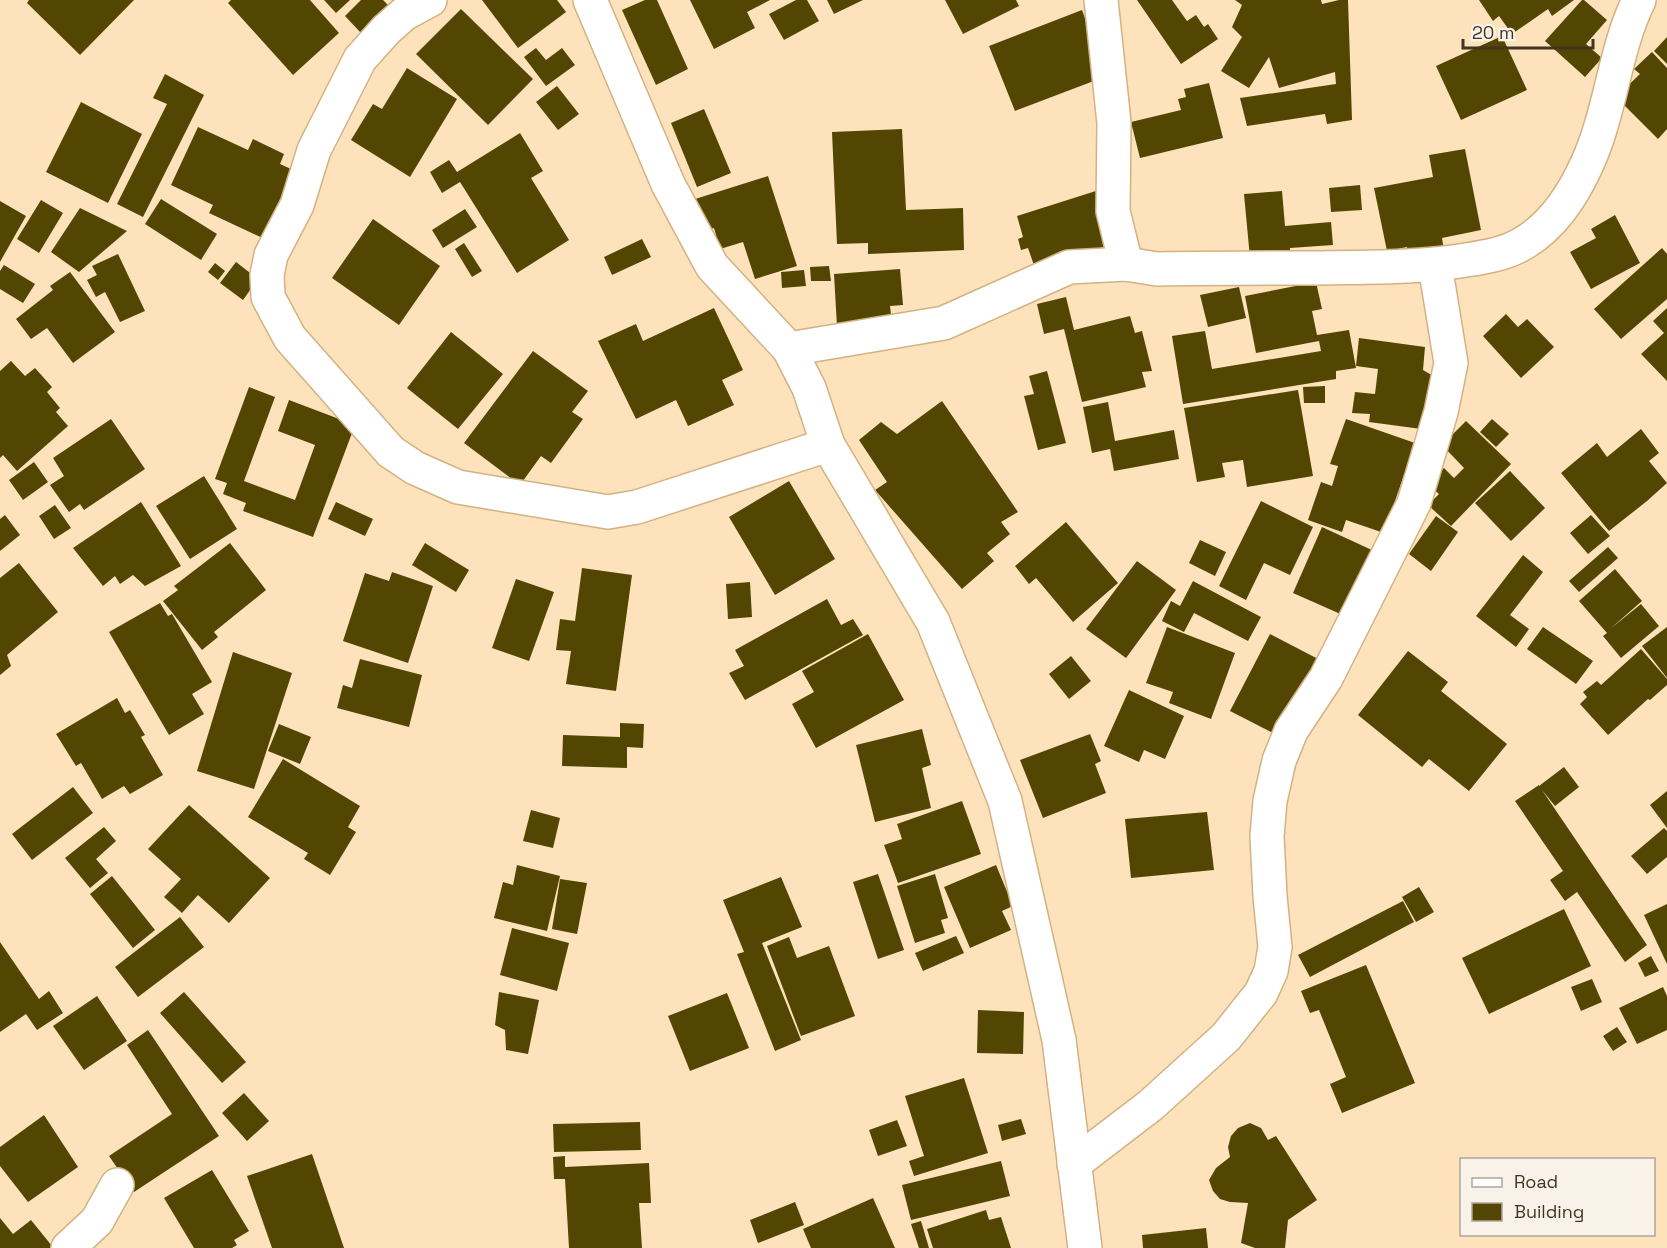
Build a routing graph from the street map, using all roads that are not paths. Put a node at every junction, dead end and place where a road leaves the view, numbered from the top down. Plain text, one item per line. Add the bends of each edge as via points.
1 (430, 0) edge
2 (590, 0) edge
3 (1101, 0) edge
4 (1639, 0) edge
5 (1126, 264) junction
6 (1435, 265) junction
7 (789, 349) junction
8 (828, 445) junction
9 (1074, 1164) junction
10 (117, 1185) dead end
11 (68, 1248) edge
12 (1085, 1248) edge

1 - 8 street via 404,14 360,59 314,150 297,206 271,255 267,275 268,297 290,338 391,452 458,488 608,512 637,507
2 - 7 street via 668,184 712,266
3 - 5 street via 1114,123 1113,212
4 - 6 street via 1587,164 1555,218 1501,254
5 - 6 street via 1157,269
5 - 7 street via 1069,267 944,323
6 - 9 street via 1451,363 1414,503 1326,678 1291,731 1276,771 1267,836 1275,947 1271,971 1260,993 1226,1037 1151,1105
7 - 8 street via 809,388
8 - 9 street via 933,622 1005,801 1059,1040
9 - 12 street
10 - 11 street via 97,1221

